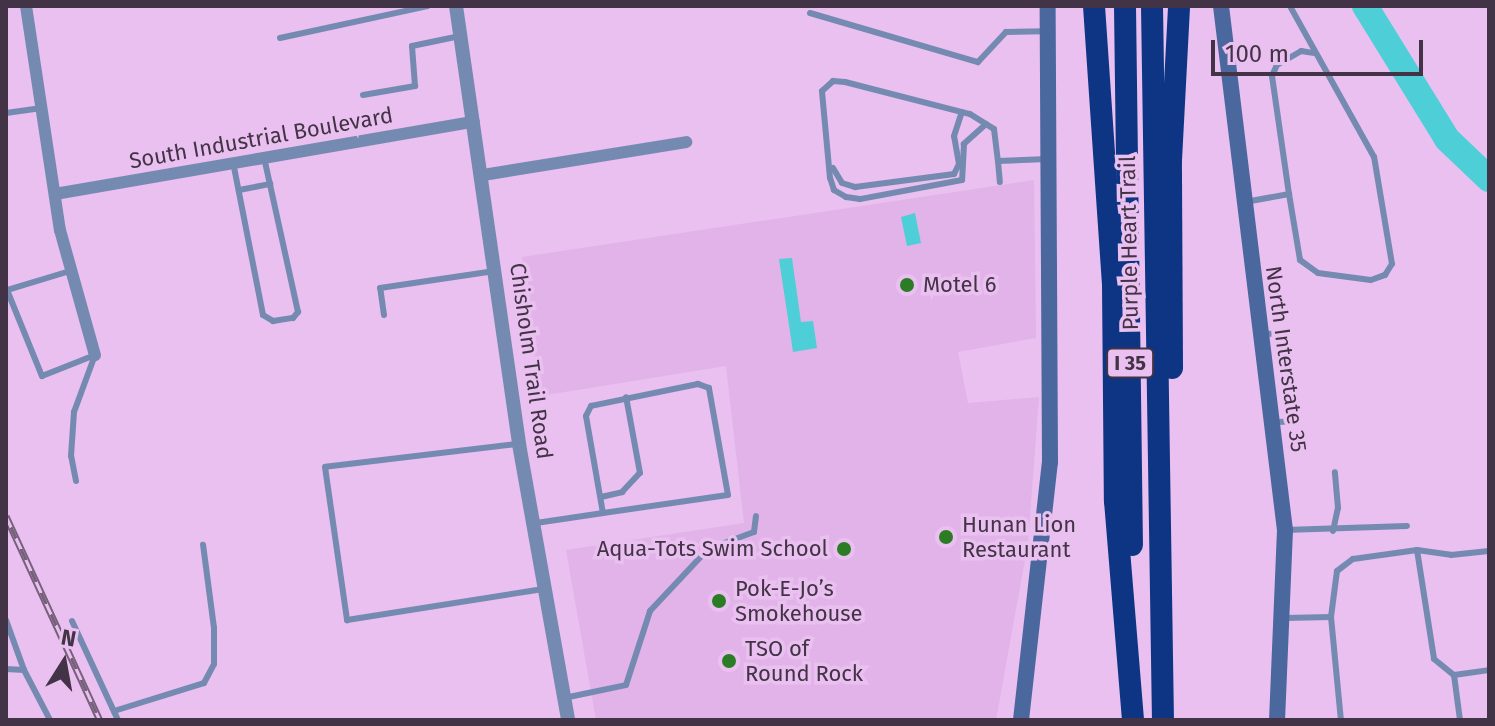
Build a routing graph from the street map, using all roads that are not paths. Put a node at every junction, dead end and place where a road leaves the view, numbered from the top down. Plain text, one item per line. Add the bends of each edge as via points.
1 (26, 6) edge
2 (428, 6) edge
3 (456, 6) edge
4 (1048, 6) edge
5 (1094, 6) edge
6 (1125, 6) edge
7 (1152, 6) edge
8 (1179, 6) edge
9 (1221, 6) edge
10 (1290, 6) edge
11 (810, 13) dead end
12 (1048, 31) junction
13 (460, 36) junction
14 (280, 38) dead end
15 (1313, 53) junction
16 (363, 95) dead end
17 (42, 108) junction
18 (962, 112) junction
19 (6, 113) edge
20 (474, 122) junction
21 (986, 124) junction
22 (686, 142) dead end
23 (264, 157) junction
24 (1048, 159) junction
25 (998, 161) junction
26 (233, 162) junction
27 (833, 168) junction
28 (483, 175) junction
29 (1000, 182) dead end
30 (270, 184) junction
31 (239, 190) junction
32 (55, 194) junction
33 (1289, 194) junction
34 (1242, 202) junction
35 (497, 270) junction
36 (70, 271) junction
37 (384, 315) dead end
38 (95, 355) junction
39 (626, 397) junction
40 (519, 444) junction
41 (1335, 472) dead end
42 (76, 481) dead end
43 (601, 497) junction
44 (603, 513) junction
45 (756, 516) dead end
46 (532, 524) junction
47 (1407, 526) dead end
48 (1285, 530) junction
49 (1333, 531) junction
50 (203, 545) dead end
51 (1417, 550) junction
52 (1489, 551) edge
53 (542, 589) junction
54 (1162, 609) junction
55 (1331, 617) junction
56 (1285, 618) junction
57 (6, 620) edge
58 (72, 621) dead end
59 (6, 669) edge
60 (24, 670) junction
61 (1489, 670) edge
62 (1454, 675) junction
63 (564, 698) junction
64 (114, 711) junction
65 (50, 720) edge
66 (118, 720) edge
67 (568, 720) edge
68 (1021, 720) edge
69 (1134, 720) edge
70 (1163, 720) edge
71 (1277, 720) edge
72 (1341, 720) edge
73 (1460, 720) edge

1 - 17 street
2 - 14 lane
3 - 13 street, Chisholm Trail Road
4 - 12 main road
5 - 69 highway via 1113,285 1115,501
6 - 69 highway, Purple Heart Trail / I 35
7 - 54 highway, Purple Heart Trail / I 35
8 - 54 highway via 1171,160 1173,405
9 - 34 main road, North Interstate 35
10 - 15 lane
11 - 12 lane via 978,62 1006,32
12 - 24 main road
13 - 16 lane via 412,46 415,86
13 - 20 street, Chisholm Trail Road
15 - 33 lane via 1301,51 1277,65 1272,76
15 - 33 lane via 1323,61 1374,157 1392,264 1385,275 1371,280 1308,268 1300,260
17 - 19 lane
17 - 32 street
18 - 21 lane
18 - 27 lane via 954,136 959,164 954,174 855,187 842,183
18 - 27 lane via 845,82 826,84 821,101
20 - 23 street, South Industrial Boulevard
20 - 28 street, Chisholm Trail Road
21 - 25 lane via 994,129
21 - 27 lane via 964,144 966,173 951,185 846,197 834,190
22 - 28 street
23 - 26 street, South Industrial Boulevard
23 - 30 lane
24 - 25 lane
24 - 68 main road via 1050,462
25 - 29 lane
26 - 31 lane
26 - 32 street, South Industrial Boulevard
28 - 35 street, Chisholm Trail Road
30 - 31 lane
30 - 31 lane via 298,312 293,318 273,321 263,315
32 - 36 street
33 - 34 lane
34 - 48 main road, North Interstate 35
35 - 37 lane via 380,288
35 - 40 street, Chisholm Trail Road
36 - 38 street
36 - 38 lane via 7,290 42,376
38 - 42 lane via 74,412 71,456
39 - 43 lane via 640,473 622,492
39 - 43 lane via 598,402 586,416
39 - 44 lane via 698,384 709,388 728,495
40 - 46 street, Chisholm Trail Road
40 - 53 lane via 325,467 347,620
41 - 49 lane via 1338,508
43 - 44 lane
44 - 46 lane
45 - 63 lane via 754,532 708,549 650,611 626,685
46 - 53 street, Chisholm Trail Road
47 - 49 lane
48 - 49 lane
48 - 56 main road, North Interstate 35
50 - 64 lane via 214,628 214,664 204,683
51 - 52 lane via 1451,555
51 - 55 lane via 1343,565 1332,593
51 - 62 lane via 1434,659
53 - 63 street, Chisholm Trail Road
54 - 70 highway, Purple Heart Trail / I 35
55 - 56 lane
55 - 72 lane
56 - 71 main road, North Interstate 35
57 - 60 lane
58 - 64 lane
59 - 60 lane
60 - 65 lane
61 - 62 lane
62 - 73 lane
63 - 67 street, Chisholm Trail Road
64 - 66 lane

